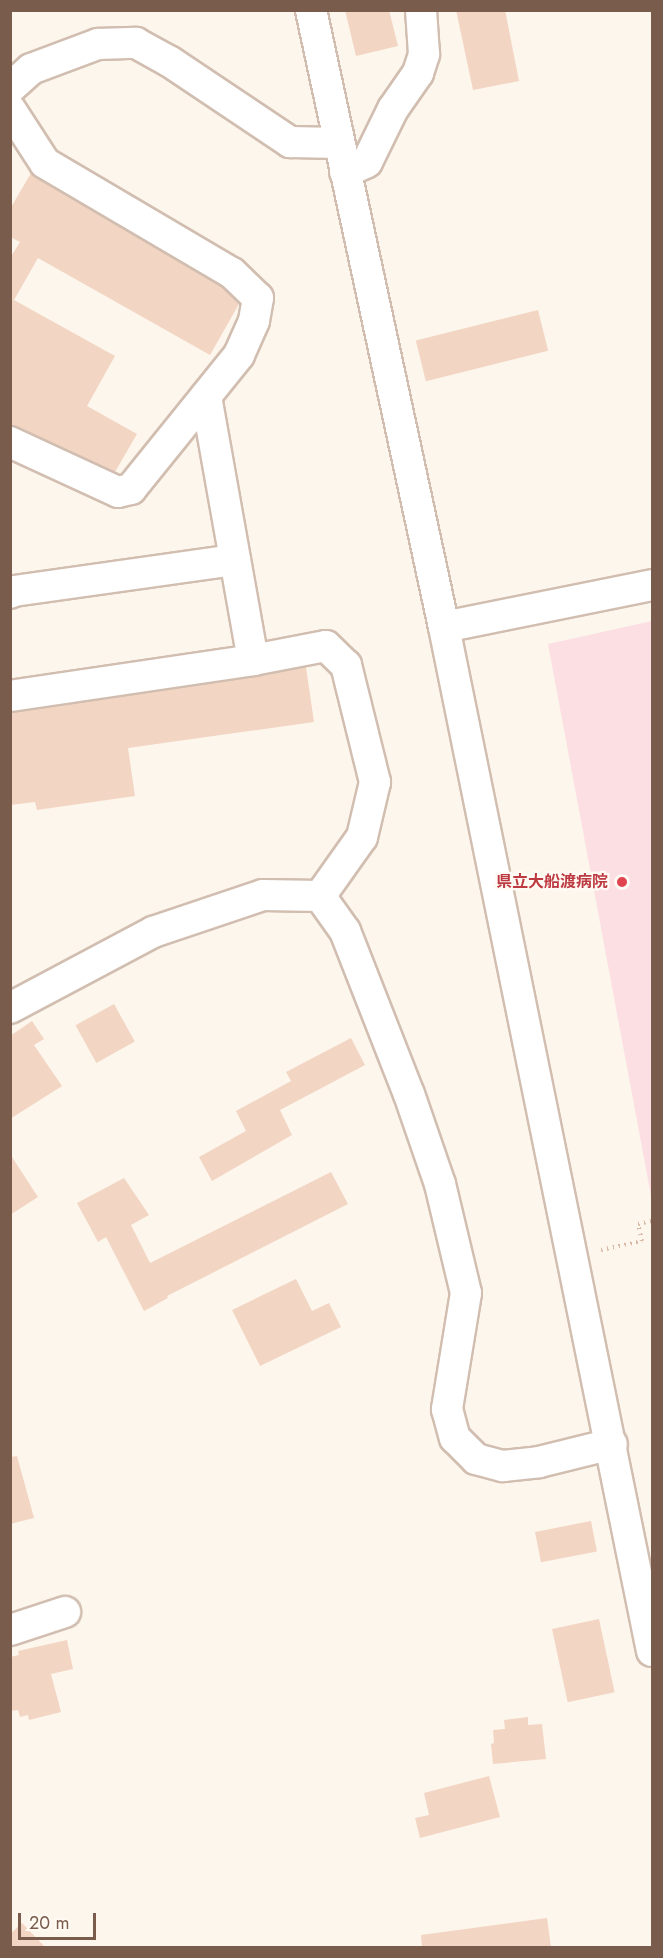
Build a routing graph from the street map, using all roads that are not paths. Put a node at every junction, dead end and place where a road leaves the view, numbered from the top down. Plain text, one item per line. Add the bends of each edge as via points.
1 (311, 10) edge
2 (421, 10) edge
3 (10, 88) edge
4 (10, 109) edge
5 (339, 143) junction
6 (345, 172) junction
7 (206, 396) junction
8 (10, 442) edge
9 (236, 560) junction
10 (652, 585) edge
11 (10, 593) edge
12 (444, 627) junction
13 (253, 660) junction
14 (10, 696) edge
15 (320, 896) junction
16 (10, 1008) edge
17 (612, 1444) junction
18 (65, 1612) dead end
19 (10, 1630) edge
20 (652, 1651) edge

1 - 5 street
2 - 6 street via 424,54 418,73 393,110 367,162
3 - 5 street via 31,69 98,44 136,43 290,142
4 - 7 street via 45,163 232,273 258,298 254,321 239,355
5 - 6 street
6 - 12 street
7 - 8 street via 131,489 118,492
7 - 9 street
9 - 11 street
9 - 13 street
10 - 12 street
12 - 17 street
13 - 14 street
13 - 15 street via 326,646 346,665 375,782 362,837
15 - 16 street via 263,895 153,932
15 - 17 street via 345,931 410,1094 440,1184 466,1293 447,1409 455,1438 476,1459 503,1466 539,1462
17 - 20 street
18 - 19 street

